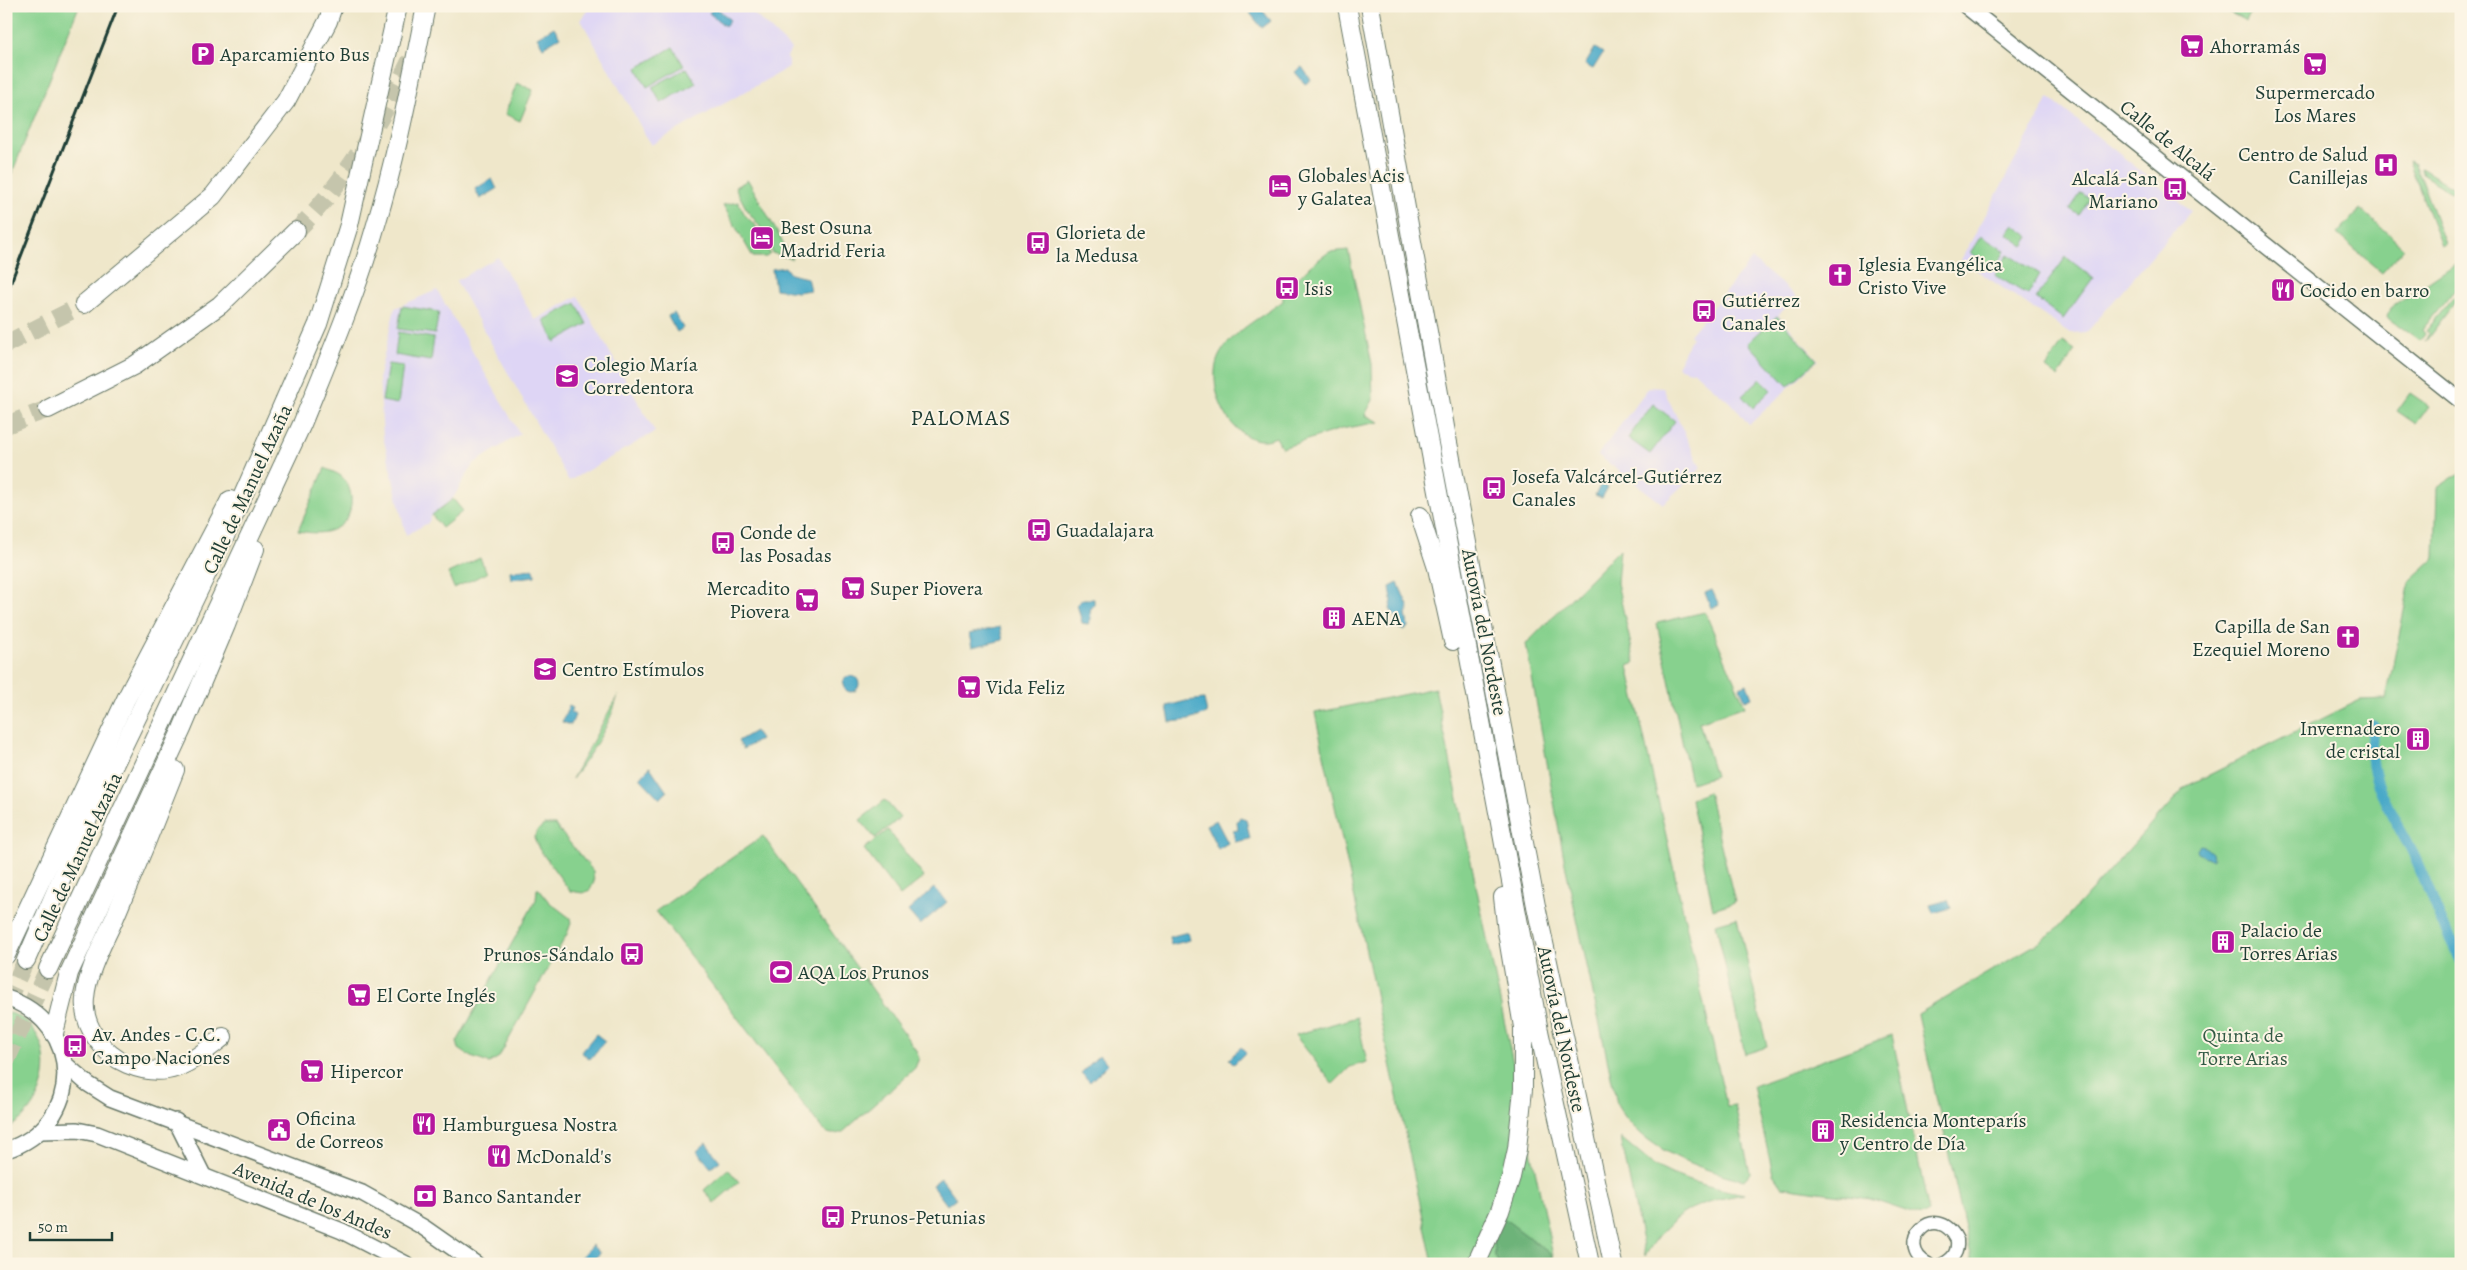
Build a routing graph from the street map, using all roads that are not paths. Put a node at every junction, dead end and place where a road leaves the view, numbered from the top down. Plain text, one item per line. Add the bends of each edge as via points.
1 (333, 6) edge
2 (396, 6) edge
3 (426, 6) edge
4 (1347, 6) edge
5 (1370, 6) edge
6 (1966, 6) edge
7 (296, 231) tunnel mouth
8 (84, 304) tunnel mouth
9 (306, 353) junction
10 (2461, 401) edge
11 (48, 409) tunnel mouth
12 (302, 424) junction
13 (1420, 516) dead end
14 (226, 625) junction
15 (1485, 748) junction
16 (1491, 777) junction
17 (6, 955) tunnel mouth
18 (26, 960) tunnel mouth
19 (48, 969) tunnel mouth
20 (6, 998) edge
21 (54, 1033) junction
22 (222, 1037) dead end
23 (65, 1064) junction
24 (176, 1121) junction
25 (41, 1131) junction
26 (6, 1150) edge
27 (203, 1175) junction
28 (1599, 1205) junction
29 (1956, 1259) edge
30 (406, 1264) edge
31 (476, 1264) edge
32 (1476, 1264) edge
33 (1590, 1264) edge
34 (1613, 1264) edge
35 (1623, 1264) edge
36 (1928, 1264) edge
37 (1943, 1264) edge

1 - 8 highway via 286,102 213,196
2 - 9 highway, Calle de Manuel Azaña via 349,225
3 - 12 highway, Calle de Manuel Azaña via 375,228 340,332
4 - 15 highway, Autovía del Nordeste
5 - 28 highway, Autovía del Nordeste via 1533,886
6 - 10 main road, Calle de Alcalá
7 - 11 highway via 220,305 135,365
9 - 17 highway via 160,631
9 - 18 highway, Calle de Manuel Azaña via 226,534 81,833
12 - 14 highway
12 - 19 highway, Calle de Manuel Azaña
13 - 15 highway
14 - 21 highway via 182,729 69,974
14 - 22 highway via 185,745 91,972 84,1000 91,1031 100,1043 122,1062 137,1068 159,1070 190,1063
15 - 16 highway, Autovía del Nordeste
16 - 32 highway via 1507,932 1523,1027 1523,1089 1511,1177
16 - 33 highway, Autovía del Nordeste via 1539,1031
20 - 21 main road via 22,1003 40,1016
21 - 23 main road
23 - 24 main road, Avenida de los Andes via 110,1098
23 - 25 main road via 61,1100
24 - 27 main road, Avenida de los Andes
24 - 31 main road, Avenida de los Andes via 362,1193 423,1227
25 - 26 main road via 30,1140
25 - 27 main road, Avenida de los Andes via 76,1130 97,1134
27 - 30 main road, Avenida de los Andes via 342,1231
28 - 34 highway, Autovía del Nordeste
28 - 35 highway
29 - 36 street via 1954,1232 1944,1224 1928,1224 1917,1233 1914,1242 1915,1251
29 - 37 street

